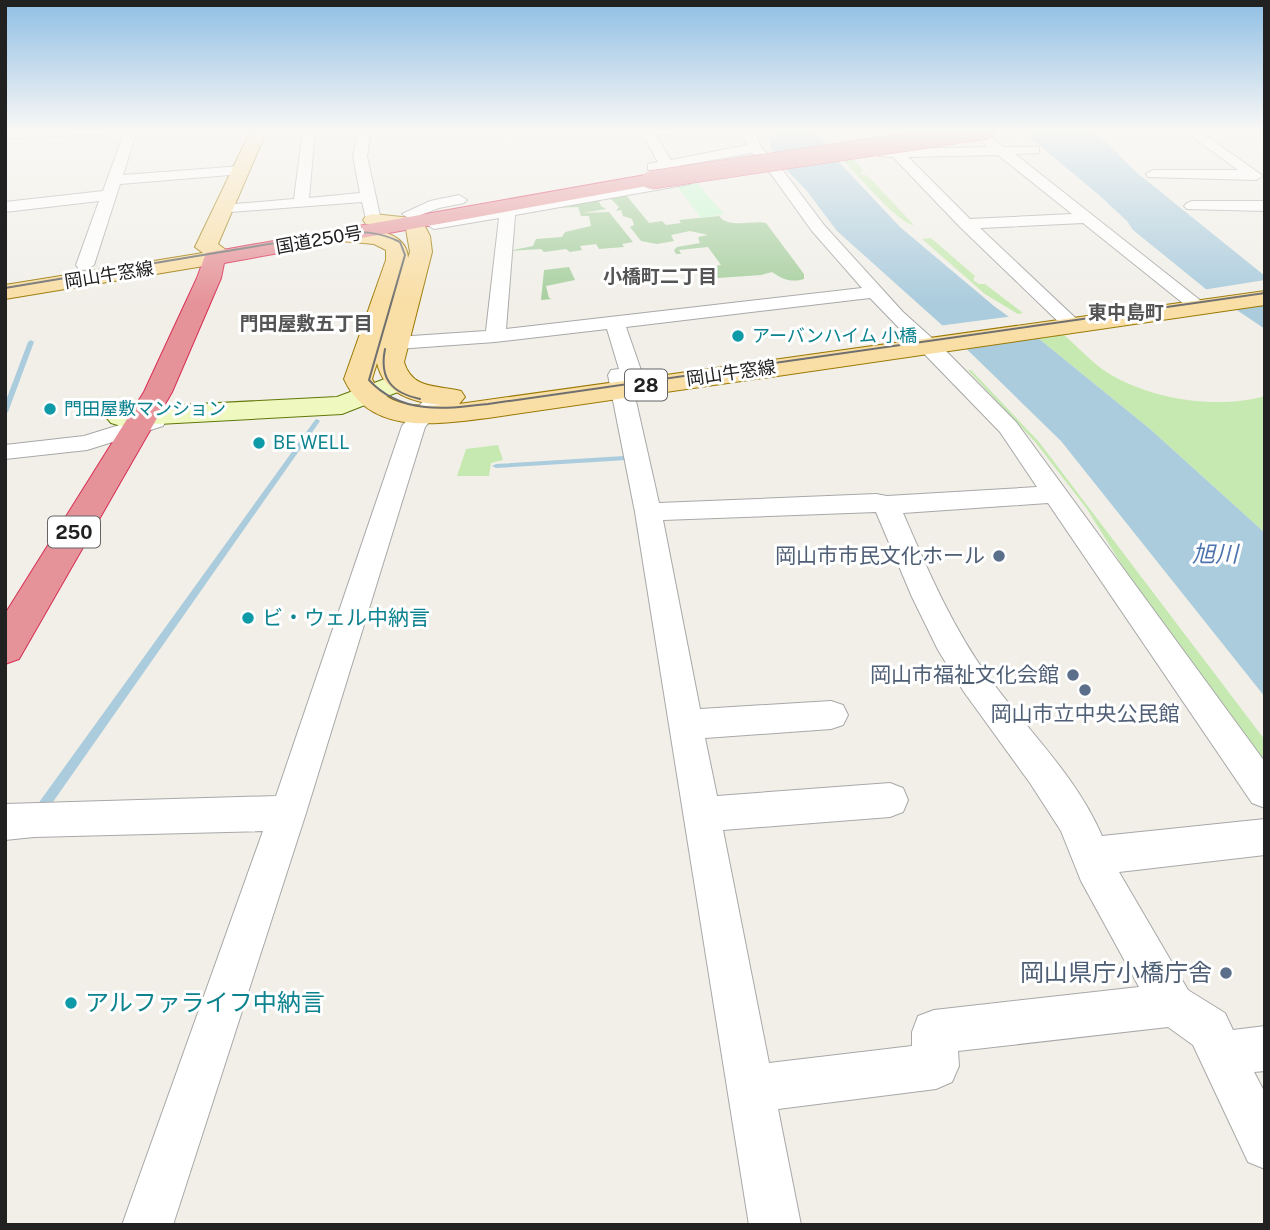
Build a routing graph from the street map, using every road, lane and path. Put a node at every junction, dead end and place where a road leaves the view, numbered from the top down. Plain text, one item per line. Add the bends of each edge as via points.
1 (109, 187) edge
2 (111, 187) edge
3 (234, 187) edge
4 (303, 187) edge
5 (366, 187) edge
6 (534, 187) edge
7 (598, 187) edge
8 (650, 187) edge
9 (788, 187) edge
10 (931, 187) edge
11 (1048, 187) edge
12 (368, 197) junction
13 (301, 203) junction
14 (1192, 206) dead end
15 (1265, 206) edge
16 (5, 207) edge
17 (223, 210) junction
18 (505, 212) junction
19 (1086, 218) junction
20 (413, 222) junction
21 (966, 224) junction
22 (381, 230) junction
23 (349, 236) joint
24 (205, 255) junction
25 (85, 265) junction
26 (5, 277) edge
27 (1265, 285) edge
28 (5, 292) edge
29 (877, 292) junction
30 (1265, 298) edge
31 (1200, 301) junction
32 (614, 321) junction
33 (1059, 322) junction
34 (495, 336) junction
35 (932, 342) junction
36 (397, 343) junction
37 (624, 379) junction
38 (398, 383) junction
39 (366, 397) junction
40 (431, 405) junction
41 (136, 423) junction
42 (5, 452) edge
43 (1055, 494) junction
44 (887, 505) junction
45 (648, 512) junction
46 (5, 599) edge
47 (5, 648) edge
48 (831, 715) dead end
49 (685, 725) junction
50 (1265, 791) edge
51 (890, 800) dead end
52 (288, 813) junction
53 (701, 814) junction
54 (5, 822) edge
55 (1265, 837) edge
56 (1092, 856) junction
57 (1172, 1005) junction
58 (1265, 1048) edge
59 (1221, 1055) junction
60 (749, 1089) junction
61 (1265, 1145) edge
62 (147, 1225) edge
63 (775, 1225) edge

1 - 16 street
2 - 25 street
3 - 17 main road
4 - 13 street
5 - 12 street
6 - 20 street via 435,204
7 - 20 highway
8 - 18 street
9 - 29 street via 818,228
10 - 21 street
11 - 19 street
12 - 13 street
12 - 22 street
13 - 17 street
14 - 15 street
17 - 24 main road
18 - 20 street
18 - 34 street
19 - 21 street
19 - 31 street
20 - 22 main road
20 - 36 main road via 421,252
21 - 33 street
22 - 23 main road
22 - 24 highway, 国道250号
22 - 39 main road via 398,256 358,379
23 - 24 highway, 国道250号
24 - 25 main road, 岡山牛窓線
24 - 28 main road, 岡山牛窓線
24 - 41 highway, 250 via 206,285 158,392
25 - 26 main road, 岡山牛窓線
27 - 31 main road, 岡山牛窓線 / 28
29 - 32 street
29 - 35 street
30 - 31 main road, 岡山牛窓線 / 28
31 - 33 main road, 岡山牛窓線 / 28
32 - 34 street
32 - 37 street
33 - 35 main road, 岡山牛窓線 / 28
34 - 36 street
35 - 37 main road, 岡山牛窓線 / 28
35 - 43 street via 1008,427
36 - 38 main road via 390,362
37 - 40 main road, 岡山牛窓線 / 28 via 488,409
37 - 45 street
38 - 39 street
38 - 40 main road, 岡山牛窓線 / 28
39 - 40 main road, 岡山牛窓線 / 28 via 388,409
39 - 41 street via 342,405
40 - 52 street via 414,426
41 - 42 street
41 - 46 highway, 250
41 - 47 highway, 250
43 - 44 street
43 - 50 street
44 - 45 street
44 - 56 street via 934,611 972,680 1045,777
45 - 49 street
48 - 49 street
49 - 53 street
51 - 53 street
52 - 54 street
52 - 62 street
53 - 60 street
55 - 56 street
56 - 57 street
57 - 59 street via 1209,1029
57 - 60 street via 934,1032 936,1066
58 - 59 street
59 - 61 street
60 - 63 street

